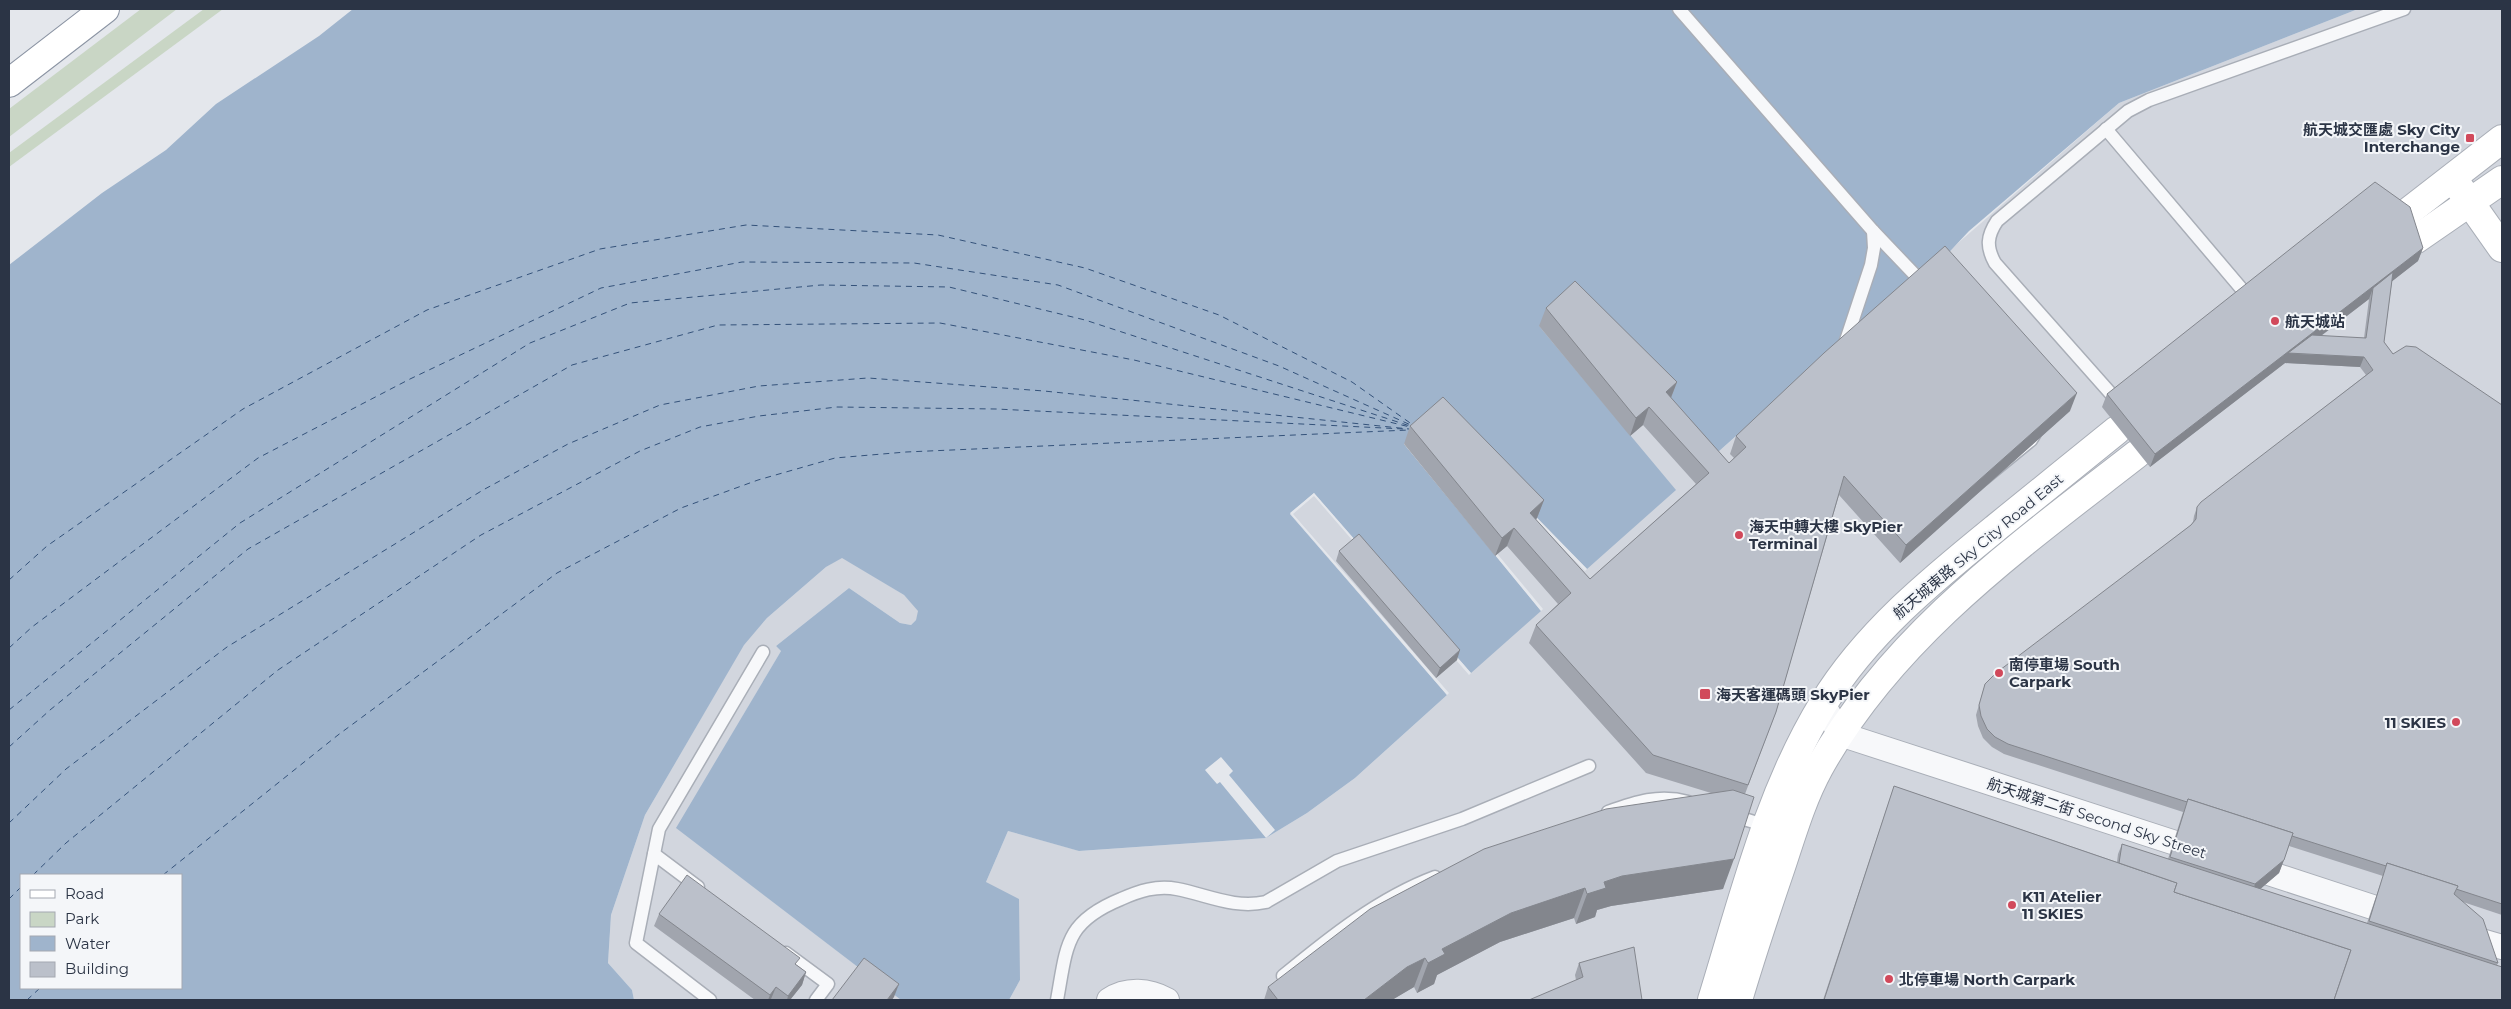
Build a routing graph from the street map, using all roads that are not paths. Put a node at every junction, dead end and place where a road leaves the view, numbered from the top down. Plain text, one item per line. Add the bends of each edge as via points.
1 (105, 9) edge
2 (1679, 9) edge
3 (2404, 9) edge
4 (10, 82) edge
5 (2106, 129) junction
6 (2502, 139) edge
7 (2462, 169) junction
8 (2491, 193) edge
9 (2404, 214) edge
10 (1873, 231) junction
11 (2415, 240) edge
12 (2502, 248) edge
13 (2250, 300) edge
14 (2122, 421) joint
15 (2137, 454) dead end
16 (763, 652) dead end
17 (1823, 704) junction
18 (1840, 734) junction
19 (1589, 766) dead end
20 (1702, 806) edge
21 (1719, 811) edge
22 (1595, 817) edge
23 (1767, 826) junction
24 (654, 854) junction
25 (1450, 871) edge
26 (710, 895) edge
27 (772, 943) edge
28 (2502, 946) edge
29 (1276, 987) edge
30 (1739, 999) edge
31 (710, 1000) edge
32 (816, 1000) edge
33 (1057, 1000) edge
34 (1110, 1000) edge
35 (1167, 1000) edge
36 (1712, 1000) edge

1 - 4 main road
2 - 10 lane
3 - 5 lane via 2149,100 2128,111
5 - 13 lane
5 - 14 lane via 1998,221 1988,241 1989,253 1995,263
6 - 7 main road
7 - 8 main road
7 - 9 main road
8 - 11 main road
8 - 12 main road
10 - 10 lane via 1872,264 1820,419 1824,429 1909,520 1932,522 2031,440 2039,427 2041,407
14 - 17 main road, 航天城東路 Sky City Road East via 1904,606 1853,662
15 - 18 main road, 航天城東路 Sky City Road East via 2047,524 1915,638
16 - 24 lane via 659,829
17 - 18 street
17 - 23 main road, 航天城東路 Sky City Road East via 1783,781
18 - 28 street, 航天城第二街 Second Sky Street via 2400,907 2435,927
18 - 30 main road, 航天城東路 Sky City Road East via 1819,769 1800,811
19 - 33 lane via 1462,819 1337,861 1266,902 1233,904 1164,888 1133,894 1100,908 1076,928 1065,954
20 - 22 lane via 1663,798 1640,800
21 - 23 lane
23 - 36 main road, 航天城東路 Sky City Road East
24 - 26 lane
24 - 31 lane via 636,943
25 - 29 lane via 1379,905 1297,965
27 - 32 lane via 828,984
34 - 35 street via 1138,991 1151,992

